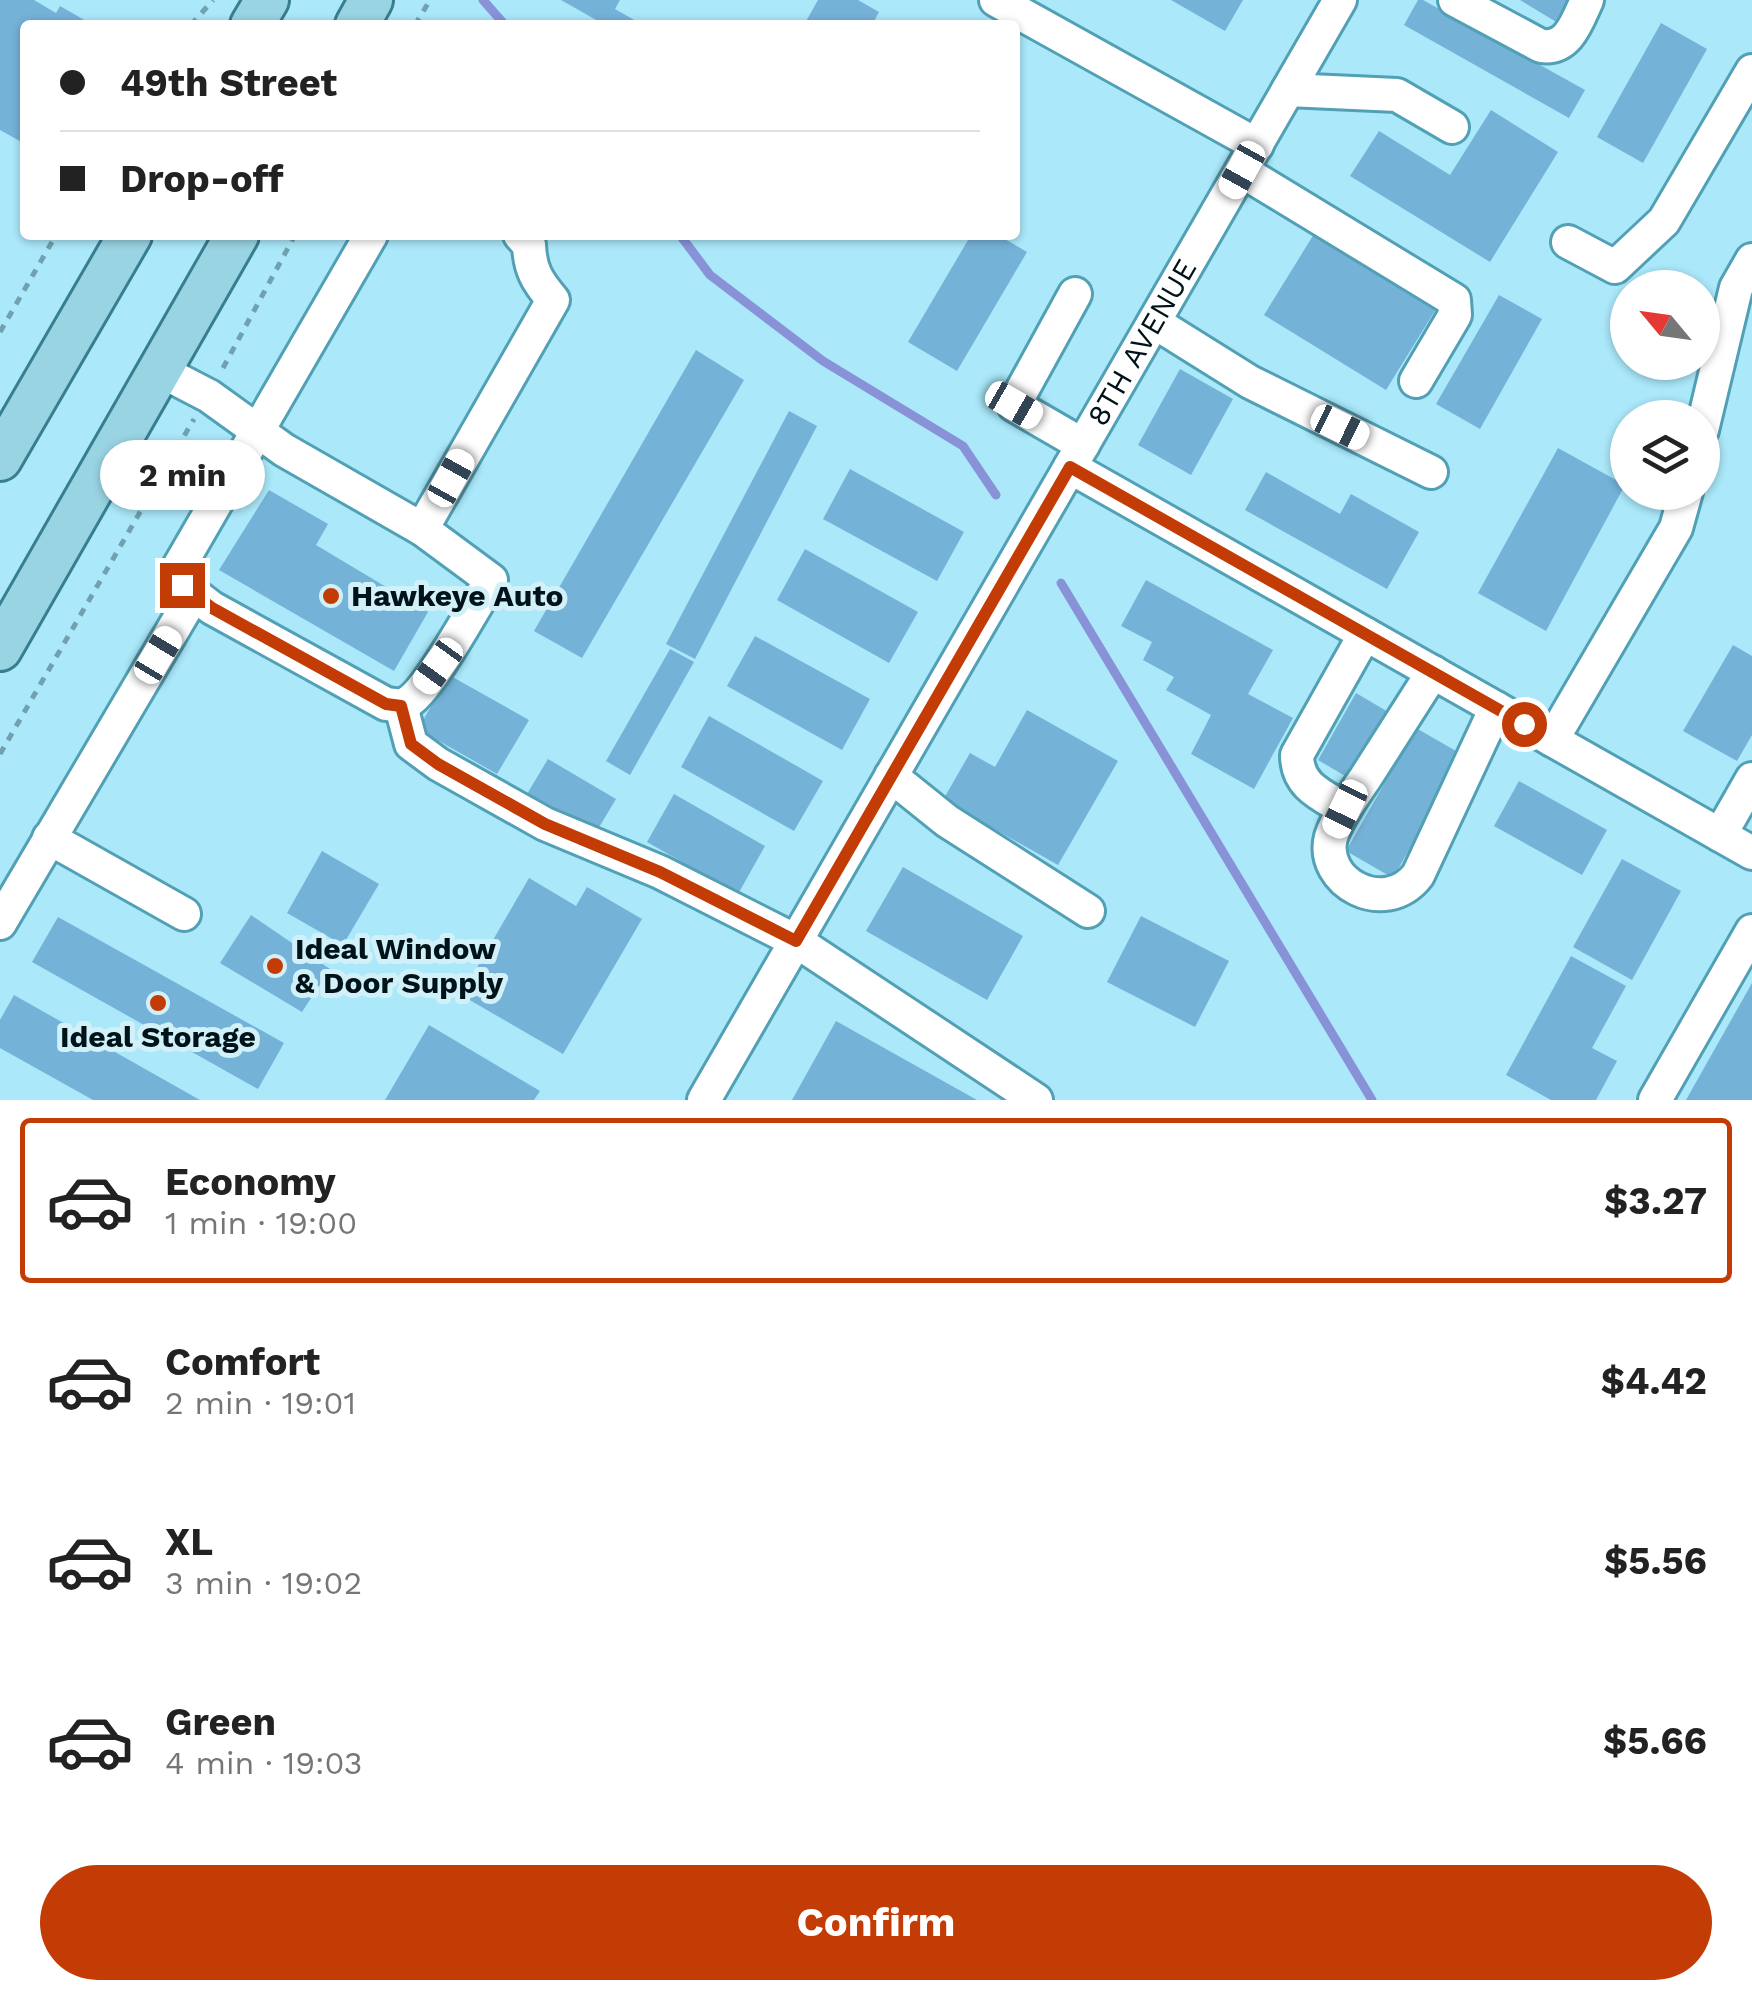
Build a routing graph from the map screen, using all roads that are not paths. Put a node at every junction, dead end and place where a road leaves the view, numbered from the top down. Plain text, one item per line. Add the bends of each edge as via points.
1 (996, 0) edge
2 (1340, 0) edge
3 (1455, 0) edge
4 (1588, 0) edge
5 (1752, 71) edge
6 (1288, 90) junction
7 (1452, 128) dead end
8 (1249, 158) junction
9 (127, 240) edge
10 (234, 240) edge
11 (368, 240) edge
12 (524, 240) edge
13 (1568, 242) dead end
14 (1752, 260) edge
15 (1075, 294) dead end
16 (1154, 322) junction
17 (160, 370) junction
18 (1416, 380) dead end
19 (1709, 400) edge
20 (257, 431) junction
21 (1077, 456) junction
22 (0, 459) edge
23 (1431, 472) dead end
24 (1681, 510) edge
25 (422, 529) junction
26 (194, 594) junction
27 (1365, 634) junction
28 (0, 649) edge
29 (1433, 672) junction
30 (401, 706) junction
31 (1496, 708) junction
32 (1552, 740) junction
33 (892, 776) junction
34 (1752, 778) edge
35 (1345, 809) junction
36 (1720, 834) junction
37 (49, 838) junction
38 (1752, 853) edge
39 (1088, 911) dead end
40 (184, 914) dead end
41 (0, 924) edge
42 (1752, 932) edge
43 (796, 941) junction
44 (704, 1100) edge
45 (1036, 1100) edge
46 (1655, 1100) edge

1 - 8 street
2 - 6 street, 8TH AVENUE
3 - 4 street via 1552,48 1571,33
5 - 13 street via 1664,221 1615,266
6 - 7 street via 1396,95
6 - 8 street, 8TH AVENUE
8 - 16 street, 8TH AVENUE
8 - 18 street via 1454,300 1454,315
9 - 22 main road
10 - 17 main road
11 - 20 street
12 - 25 street via 536,280 554,300
14 - 19 street via 1736,288
15 - 21 street via 1014,405
16 - 21 street, 8TH AVENUE
16 - 23 street via 1250,382
17 - 20 street
17 - 28 main road
20 - 25 street
20 - 26 street via 177,570
21 - 27 street
21 - 33 street, 8TH AVENUE
24 - 32 street
25 - 30 street via 491,580 438,666
26 - 30 street via 386,704
26 - 37 street
27 - 29 street
27 - 35 street via 1297,755 1303,782
29 - 31 street
29 - 35 street
30 - 43 street via 411,744 438,764 545,824 660,872
31 - 32 street
31 - 35 street via 1409,887 1385,896 1340,876 1331,838
32 - 36 street
33 - 39 street via 947,822
33 - 43 street, 8TH AVENUE
34 - 36 street
36 - 38 street
37 - 40 street
37 - 41 street
42 - 46 street
43 - 44 street, 8TH AVENUE
43 - 45 street

